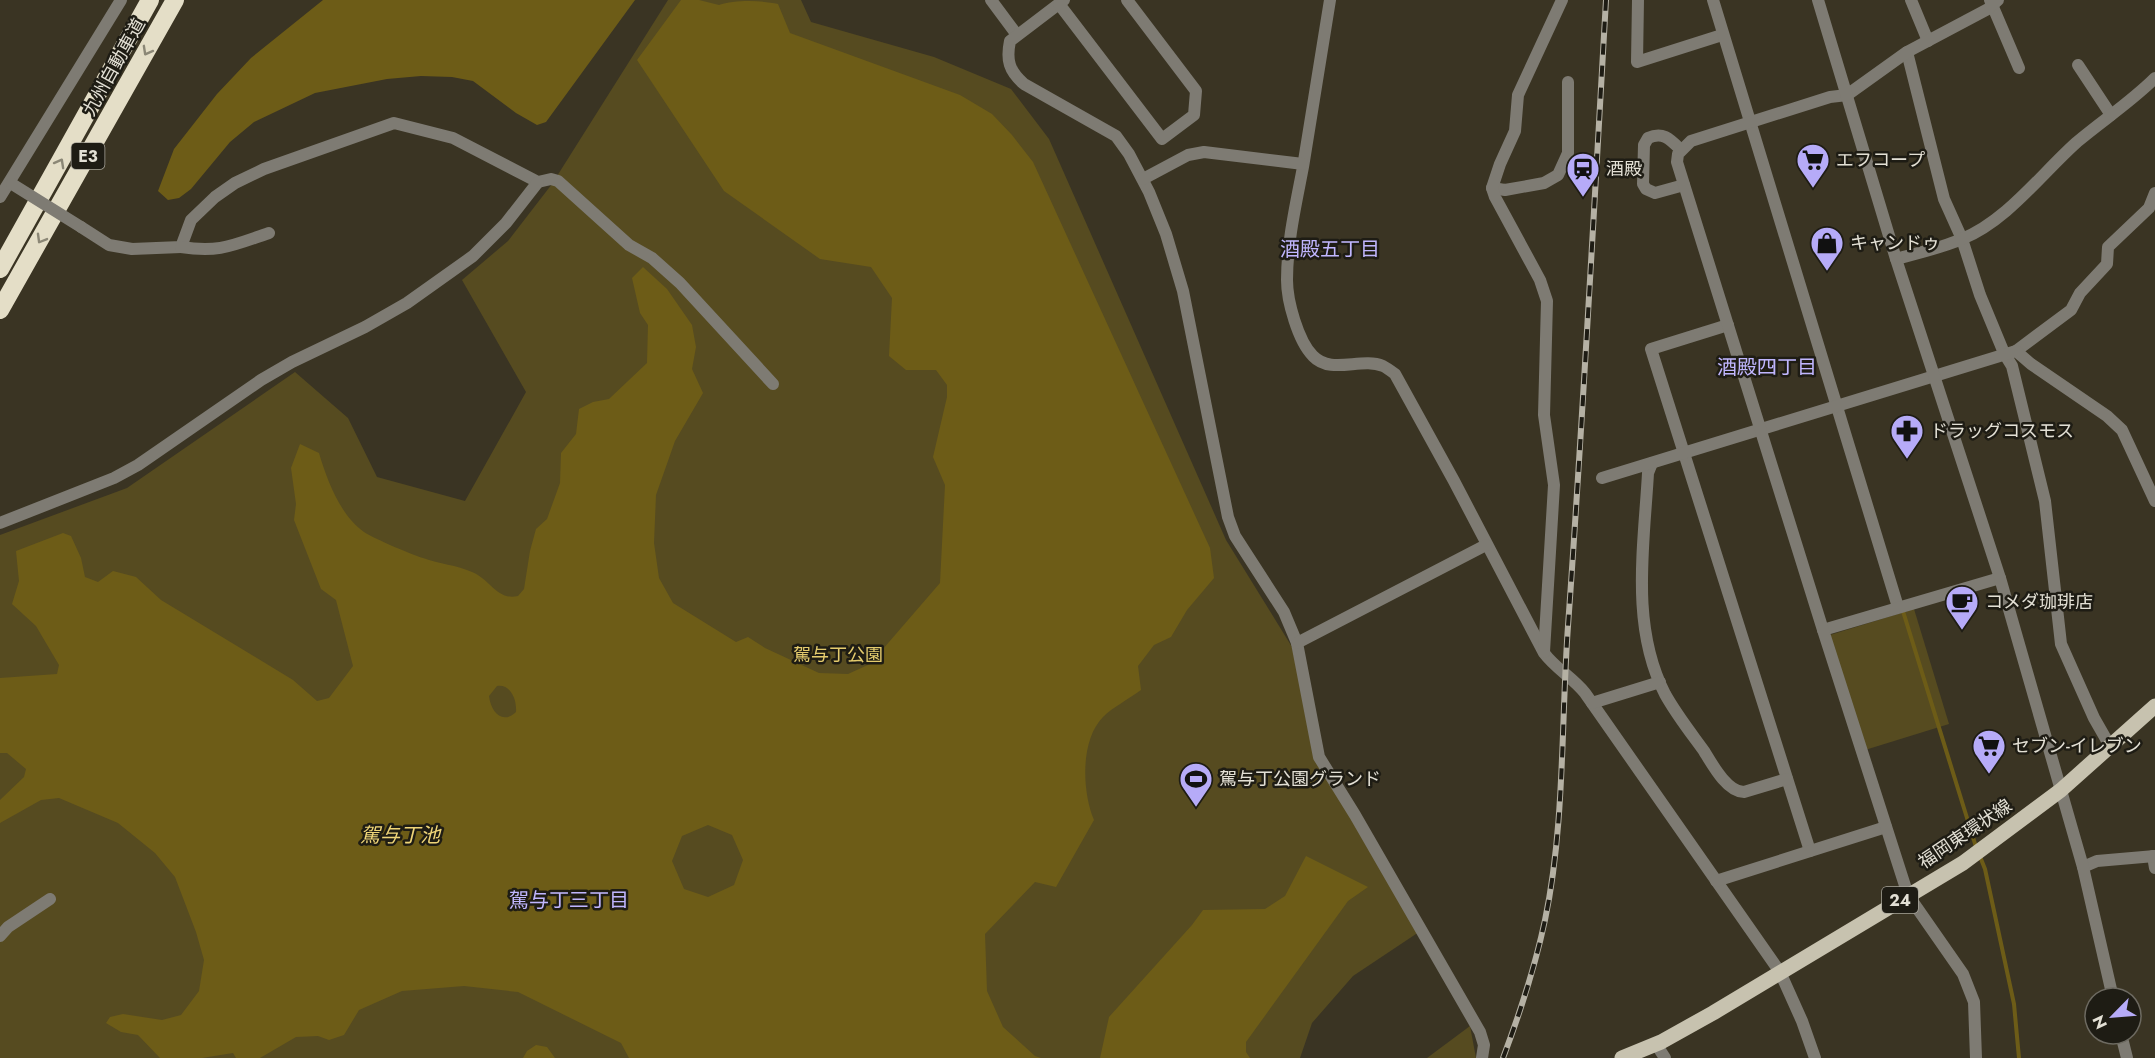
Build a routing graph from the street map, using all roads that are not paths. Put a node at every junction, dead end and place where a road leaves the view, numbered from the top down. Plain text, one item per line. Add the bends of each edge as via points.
1 (121, 0) edge
2 (150, 0) edge
3 (175, 0) edge
4 (991, 0) edge
5 (1127, 0) edge
6 (1330, 0) edge
7 (1562, 0) edge
8 (1638, 0) edge
9 (1713, 0) edge
10 (1818, 0) edge
11 (1911, 0) edge
12 (1061, 2) edge
13 (1993, 2) edge
14 (1017, 34) junction
15 (1722, 35) junction
16 (1928, 41) junction
17 (1907, 52) junction
18 (2078, 65) dead end
19 (2019, 68) dead end
20 (2155, 78) edge
21 (1568, 82) dead end
22 (1847, 95) junction
23 (2111, 115) junction
24 (1749, 123) junction
25 (1681, 150) junction
26 (1303, 164) junction
27 (1143, 179) junction
28 (11, 182) junction
29 (538, 182) junction
30 (1684, 184) junction
31 (1492, 188) junction
32 (2155, 193) edge
33 (0, 197) edge
34 (269, 233) dead end
35 (1962, 239) junction
36 (181, 247) junction
37 (1896, 259) junction
38 (0, 269) edge
39 (0, 310) edge
40 (1728, 325) junction
41 (2010, 352) junction
42 (1934, 375) junction
43 (773, 384) dead end
44 (1836, 405) junction
45 (1761, 430) junction
46 (1684, 454) junction
47 (1652, 463) junction
48 (1602, 478) dead end
49 (2154, 495) edge
50 (0, 523) edge
51 (1486, 545) junction
52 (2000, 578) junction
53 (1898, 608) junction
54 (1822, 630) junction
55 (1297, 643) junction
56 (1544, 653) junction
57 (1660, 682) junction
58 (1592, 704) junction
59 (2155, 706) edge
60 (2110, 746) junction
61 (1787, 779) junction
62 (2061, 790) junction
63 (1886, 827) junction
64 (1810, 851) junction
65 (2154, 860) edge
66 (2082, 867) junction
67 (1716, 881) junction
68 (1908, 895) junction
69 (50, 899) dead end
70 (0, 936) edge
71 (1780, 972) junction
72 (2110, 986) edge
73 (1656, 1044) junction
74 (1482, 1058) edge
75 (1622, 1058) edge
76 (1665, 1058) edge
77 (1815, 1058) edge
78 (1976, 1058) edge

1 - 28 street
38 -> 2 highway, 九州自動車道 / E3
3 -> 39 highway, 九州自動車道 / E3
4 - 14 street
5 - 12 street via 1196,91 1194,115 1162,139
6 - 26 street
7 - 31 street via 1518,95 1515,131
8 - 15 street via 1637,62
9 - 15 street
10 - 22 street
11 - 16 street
12 - 14 street
13 - 16 street
13 - 19 street
14 - 27 street via 1008,50 1008,65 1015,76 1116,136
15 - 24 street
16 - 17 street
17 - 22 street
17 - 35 street via 1944,199
18 - 23 street
20 - 23 street
21 - 31 street via 1568,153 1557,175 1534,185
22 - 24 street
22 - 37 street
23 - 35 street via 2066,152 2030,191 1982,229
24 - 25 street via 1691,141
24 - 44 street
25 - 30 street via 1677,162
25 - 30 street via 1667,136 1648,138 1644,145 1643,175 1650,192
26 - 27 street via 1204,152 1188,155
26 - 51 street via 1287,279 1289,305 1298,329 1312,356 1321,362 1382,366 1395,374
27 - 55 street via 1166,234 1183,291 1227,517 1284,612
28 - 33 street
28 - 36 street, bridge via 109,244 132,249
29 - 36 street via 453,138 394,123 235,183 191,220
29 - 43 street via 558,181 629,245 652,258
29 - 50 street via 506,223 473,256 407,303 282,368 114,478
30 - 40 street
31 - 56 street via 1548,301 1544,415 1554,485
32 - 41 street via 2149,208 2108,247 2107,264 2080,293 2071,310
34 - 36 street via 222,249
35 - 37 street
35 - 41 street via 1980,295
37 - 42 street
40 - 45 street
40 - 46 street via 1651,349
41 - 42 street
41 - 49 street via 2122,430
41 - 60 street via 2044,501 2061,644
42 - 44 street
42 - 52 street
44 - 45 street
44 - 53 street
45 - 46 street
45 - 54 street
46 - 47 street
46 - 61 street
47 - 48 street
47 - 57 street via 1648,473 1641,599 1650,656
51 - 55 street
51 - 56 street
52 - 53 street
52 - 62 street
53 - 54 street
54 - 63 street
55 - 74 street via 1319,757 1480,1032 1485,1045
56 - 58 street via 1572,678
57 - 58 street
57 - 61 street via 1712,763 1737,792
58 - 67 street
59 - 60 main road, 福岡東環状線 / 24
60 - 62 main road, 福岡東環状線 / 24
61 - 64 street
62 - 66 street
62 - 68 main road, 福岡東環状線 / 24 via 1963,863
63 - 64 street
63 - 68 street
64 - 67 street
65 - 66 street via 2097,861
66 - 72 street
67 - 71 street
68 - 71 main road, 福岡東環状線 / 24
68 - 78 street via 1963,974 1974,1002
69 - 70 street
71 - 73 main road, 福岡東環状線 / 24
71 - 77 street
73 - 75 main road, 福岡東環状線 / 24
73 - 76 street

